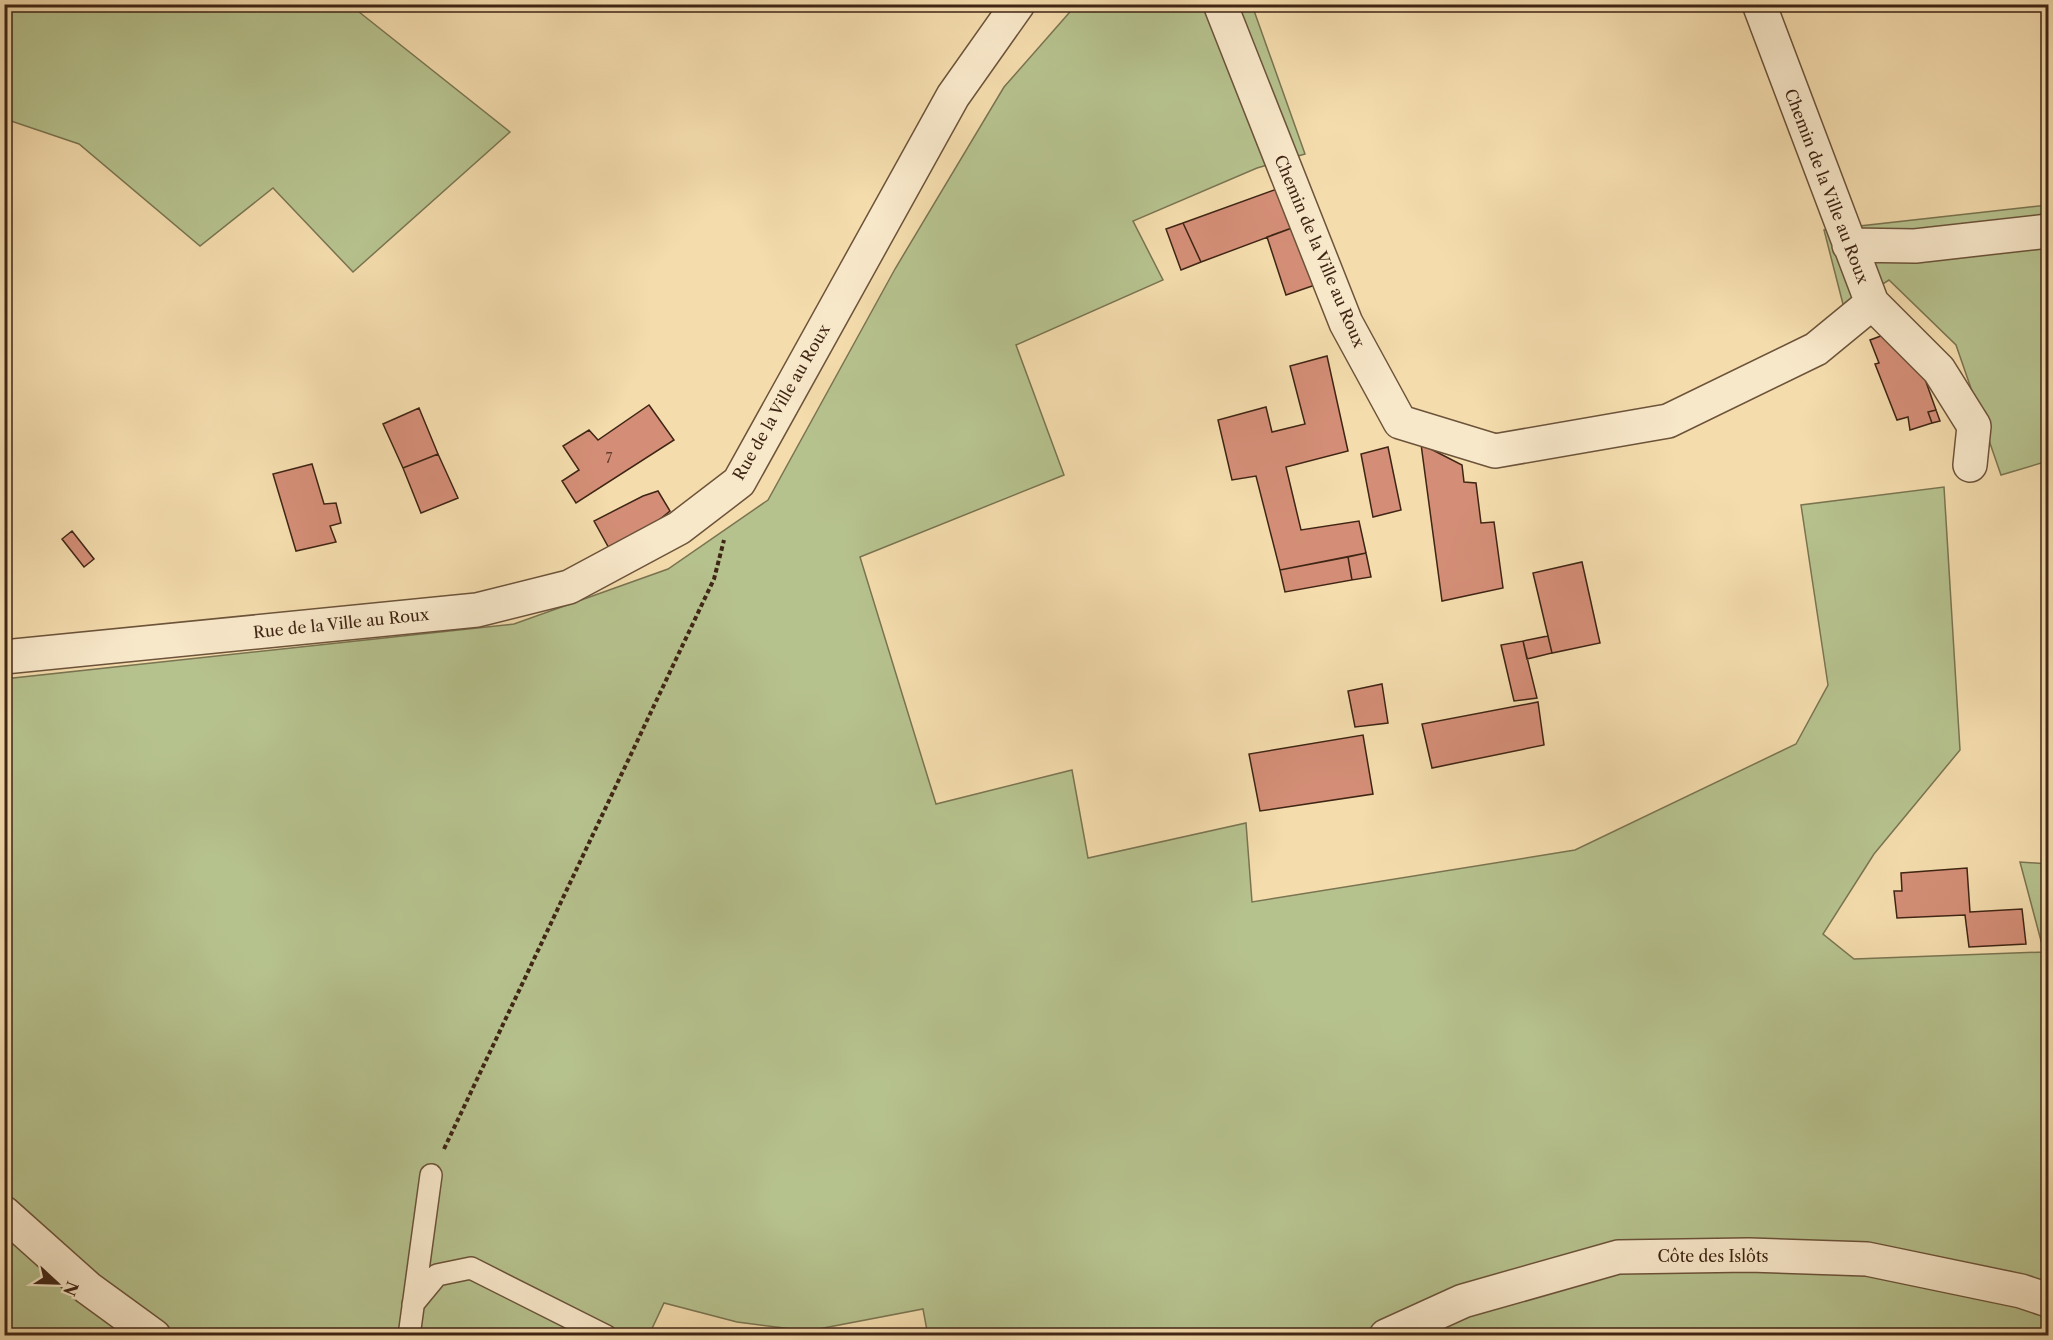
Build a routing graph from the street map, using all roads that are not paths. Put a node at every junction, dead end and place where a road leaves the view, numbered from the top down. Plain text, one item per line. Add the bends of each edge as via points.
1 (1018, 4) edge
2 (1220, 4) edge
3 (1759, 4) edge
4 (2049, 231) edge
5 (1849, 245) junction
6 (1872, 303) junction
7 (1970, 465) dead end
8 (4, 657) edge
9 (431, 1175) road end
10 (4, 1213) edge
11 (2049, 1300) edge
12 (413, 1304) junction
13 (154, 1335) edge
14 (409, 1335) edge
15 (606, 1335) edge
16 (1386, 1335) edge

1 - 8 street, Rue de la Ville au Roux via 952,96 739,482 679,528 569,587 477,610
2 - 6 street, Chemin de la Ville au Roux via 1346,322 1400,422 1495,451 1668,421 1816,349
3 - 5 street, Chemin de la Ville au Roux
4 - 5 street via 1915,246
5 - 6 street, Chemin de la Ville au Roux
6 - 7 street via 1939,370 1974,426
9 - 12 lane
10 - 13 street via 88,1288
11 - 16 street, Côte des Islôts via 1867,1259 1749,1255 1618,1257 1463,1301
12 - 14 lane
12 - 15 lane via 437,1275 471,1268

